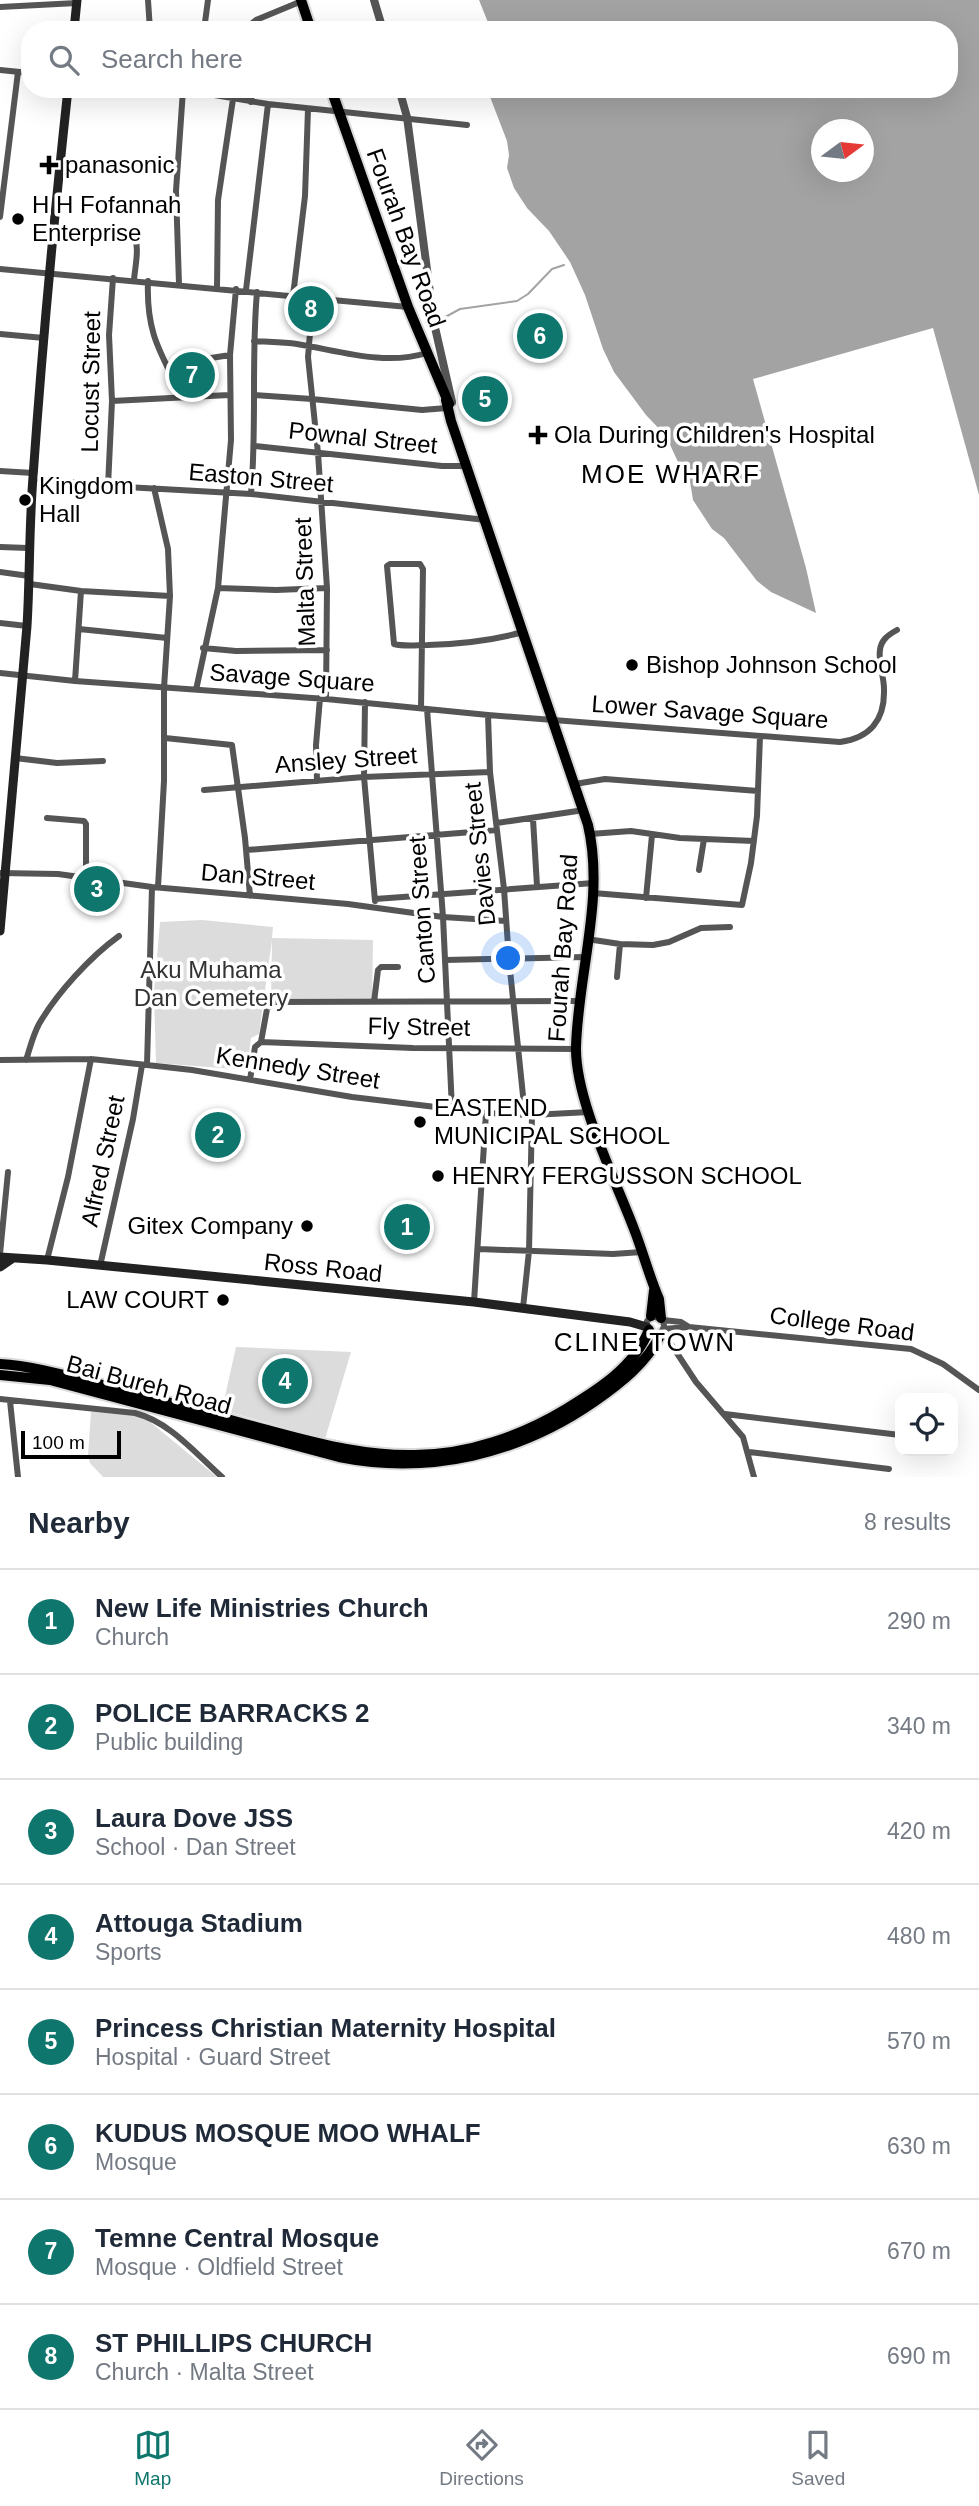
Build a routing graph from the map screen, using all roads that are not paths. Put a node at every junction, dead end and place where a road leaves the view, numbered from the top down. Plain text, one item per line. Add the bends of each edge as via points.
1 (148, 0) edge
2 (208, 0) edge
3 (374, 0) edge
4 (302, 1) edge
5 (77, 2) edge
6 (0, 7) edge
7 (75, 21) edge
8 (149, 21) edge
9 (205, 21) edge
10 (255, 21) edge
11 (308, 21) edge
12 (380, 21) edge
13 (0, 70) edge
14 (18, 72) junction
15 (21, 72) edge
16 (67, 98) edge
17 (181, 98) edge
18 (228, 98) edge
19 (251, 98) edge
20 (334, 98) edge
21 (402, 98) edge
22 (233, 99) junction
23 (251, 102) junction
24 (268, 104) junction
25 (308, 108) junction
26 (338, 111) junction
27 (407, 117) junction
28 (467, 125) dead end
29 (0, 217) edge
30 (55, 229) junction
31 (0, 269) edge
32 (51, 273) junction
33 (113, 278) junction
34 (134, 280) junction
35 (148, 281) junction
36 (179, 284) junction
37 (217, 288) junction
38 (236, 289) junction
39 (246, 290) junction
40 (257, 292) junction
41 (293, 296) junction
42 (313, 298) junction
43 (408, 307) junction
44 (0, 334) edge
45 (44, 338) junction
46 (254, 341) junction
47 (308, 346) junction
48 (427, 354) junction
49 (230, 355) junction
50 (167, 365) junction
51 (229, 395) junction
52 (182, 396) junction
53 (254, 396) junction
54 (312, 398) junction
55 (112, 401) junction
56 (448, 405) junction
57 (255, 446) junction
58 (318, 453) junction
59 (466, 466) junction
60 (0, 471) edge
61 (33, 476) junction
62 (108, 486) junction
63 (154, 488) junction
64 (228, 492) junction
65 (251, 494) junction
66 (321, 502) junction
67 (486, 520) junction
68 (0, 547) edge
69 (28, 548) junction
70 (0, 572) edge
71 (29, 580) junction
72 (218, 587) junction
73 (327, 588) junction
74 (81, 591) junction
75 (170, 596) junction
76 (518, 609) junction
77 (0, 623) edge
78 (27, 626) junction
79 (79, 629) junction
80 (897, 630) dead end
81 (523, 632) junction
82 (167, 638) junction
83 (421, 645) junction
84 (203, 648) junction
85 (327, 650) junction
86 (0, 673) edge
87 (22, 676) junction
88 (75, 681) junction
89 (544, 683) junction
90 (164, 688) junction
91 (196, 690) junction
92 (323, 699) junction
93 (365, 702) junction
94 (424, 708) junction
95 (488, 715) junction
96 (556, 723) junction
97 (760, 736) junction
98 (165, 738) junction
99 (15, 758) junction
100 (103, 761) dead end
101 (490, 772) junction
102 (431, 773) junction
103 (364, 777) junction
104 (317, 781) junction
105 (575, 783) junction
106 (238, 787) junction
107 (204, 790) dead end
108 (758, 791) junction
109 (584, 810) junction
110 (47, 818) dead end
111 (533, 819) junction
112 (497, 826) junction
113 (590, 834) junction
114 (436, 835) junction
115 (652, 835) junction
116 (704, 839) junction
117 (370, 841) junction
118 (754, 841) junction
119 (247, 850) junction
120 (699, 870) dead end
121 (3, 873) edge
122 (86, 878) junction
123 (537, 886) junction
124 (155, 887) junction
125 (594, 888) junction
126 (504, 889) junction
127 (440, 895) junction
128 (250, 896) junction
129 (646, 898) junction
130 (375, 899) junction
131 (376, 910) junction
132 (443, 917) junction
133 (506, 920) junction
134 (0, 924) edge
135 (730, 927) dead end
136 (0, 931) edge
137 (119, 936) dead end
138 (587, 939) junction
139 (620, 944) junction
140 (585, 957) junction
141 (445, 960) junction
142 (509, 960) junction
143 (398, 967) dead end
144 (617, 977) dead end
145 (447, 1001) junction
146 (514, 1001) junction
147 (374, 1002) junction
148 (580, 1002) junction
149 (261, 1042) junction
150 (449, 1048) junction
151 (518, 1048) junction
152 (576, 1049) junction
153 (90, 1059) junction
154 (0, 1060) edge
155 (26, 1060) junction
156 (145, 1065) junction
157 (250, 1080) junction
158 (452, 1109) junction
159 (589, 1112) junction
160 (486, 1113) junction
161 (529, 1115) junction
162 (8, 1172) dead end
163 (479, 1249) junction
164 (528, 1251) junction
165 (642, 1252) junction
166 (0, 1255) edge
167 (13, 1258) junction
168 (47, 1260) junction
169 (100, 1266) junction
170 (0, 1267) edge
171 (474, 1302) junction
172 (523, 1308) junction
173 (656, 1325) junction
174 (0, 1364) edge
175 (0, 1375) edge
176 (979, 1390) edge
177 (0, 1399) edge
178 (10, 1401) junction
179 (725, 1414) junction
180 (895, 1434) edge
181 (749, 1452) junction
182 (889, 1469) dead end
183 (18, 1477) edge
184 (222, 1477) edge
185 (754, 1477) edge

1 - 8 street
2 - 9 street
3 - 12 street
4 - 10 street
4 - 11 main road
5 - 6 street
5 - 7 main road
13 - 14 street
14 - 15 street
14 - 29 street
16 - 30 main road
17 - 36 street via 176,191
18 - 22 street
19 - 23 street
20 - 26 main road, Fourah Bay Road
21 - 27 street
22 - 23 street
22 - 37 street via 218,200
23 - 24 street
24 - 25 street
24 - 39 street
25 - 26 street
25 - 41 street via 305,196
26 - 27 street
26 - 43 main road, Fourah Bay Road
27 - 28 street
27 - 56 street
30 - 32 main road
30 - 34 street via 132,233 137,247
31 - 32 street
32 - 33 street
32 - 45 main road
33 - 34 street
33 - 55 street, Locust Street via 109,335
34 - 35 street
35 - 36 street
35 - 50 street via 148,316
36 - 37 street
37 - 38 street
38 - 39 street
38 - 49 street
39 - 40 street
40 - 41 street
40 - 46 street
41 - 42 street
42 - 43 street
42 - 47 street, Malta Street
43 - 48 main road, Fourah Bay Road
44 - 45 street
45 - 61 main road
46 - 47 street
46 - 53 street
47 - 48 street via 399,359
47 - 54 street, Malta Street
48 - 56 main road, Fourah Bay Road
49 - 50 street
49 - 51 street
50 - 52 street
51 - 52 street
51 - 64 street
52 - 55 street
53 - 54 street
53 - 57 street
54 - 56 street via 422,410
54 - 58 street, Malta Street
55 - 62 street, Locust Street
56 - 59 main road, Fourah Bay Road
56 - 76 main road, Fourah Bay Road
57 - 58 street, Pownal Street
57 - 65 street
58 - 59 street, Pownal Street
58 - 66 street, Malta Street
59 - 67 main road, Fourah Bay Road
60 - 61 street, Easton Street
61 - 62 street, Easton Street
61 - 69 main road
62 - 63 street, Easton Street
63 - 64 street, Easton Street
63 - 75 street, Alfred Street via 168,549
64 - 65 street, Easton Street
64 - 72 street
65 - 66 street, Easton Street
66 - 67 street, Easton Street
66 - 73 street, Malta Street
67 - 76 main road, Fourah Bay Road
68 - 69 street
69 - 71 main road
70 - 71 street
71 - 74 street
71 - 78 main road
72 - 73 street
72 - 84 street
73 - 85 street, Malta Street
74 - 75 street
74 - 79 street
75 - 82 street, Alfred Street
76 - 81 main road, Fourah Bay Road
76 - 89 main road, Fourah Bay Road
77 - 78 street
78 - 87 main road
79 - 82 street
79 - 88 street
80 - 97 street, Lower Savage Square via 884,639 880,650 883,705 867,733 832,742
81 - 83 street via 475,643
81 - 89 main road, Fourah Bay Road
82 - 90 street, Alfred Street
83 - 83 street, Canton Street via 422,566 390,564 386,570 394,644
83 - 94 street, Canton Street
84 - 85 street
84 - 91 street
85 - 92 street, Malta Street
86 - 87 street, Savage Square
87 - 88 street, Savage Square
87 - 99 main road
88 - 90 street, Savage Square
89 - 96 main road, Fourah Bay Road
90 - 91 street, Savage Square
90 - 98 street, Alfred Street
91 - 92 street, Savage Square
92 - 93 street, Savage Square
92 - 104 street, Malta Street via 316,746
93 - 94 street, Savage Square
93 - 103 street
94 - 95 street, Savage Square
94 - 102 street, Canton Street
95 - 96 street, Savage Square
95 - 101 street, Davies Street
96 - 97 street, Lower Savage Square
96 - 105 main road, Fourah Bay Road
97 - 108 street
98 - 106 street via 232,745
98 - 124 street, Alfred Street
99 - 100 street via 57,763
99 - 121 main road
101 - 102 street, Ansley Street
101 - 112 street, Davies Street
102 - 103 street, Ansley Street
102 - 114 street, Canton Street
103 - 104 street, Ansley Street
103 - 117 street
104 - 106 street, Ansley Street
105 - 108 street via 605,779
105 - 109 main road, Fourah Bay Road
106 - 107 street, Ansley Street
106 - 119 street
108 - 118 street
109 - 111 street
109 - 113 main road, Fourah Bay Road
110 - 122 street via 86,824
111 - 112 street
111 - 123 street
112 - 114 street
112 - 126 street, Davies Street
113 - 115 street via 631,831
113 - 125 main road, Fourah Bay Road
114 - 117 street
114 - 127 street, Canton Street
115 - 116 street
115 - 129 street
116 - 118 street
116 - 120 street
117 - 119 street
117 - 130 street
118 - 129 street via 742,905
119 - 128 street
121 - 122 street, Dan Street
121 - 134 main road
122 - 124 street, Dan Street
123 - 125 street
123 - 126 street
124 - 128 street, Dan Street
124 - 156 street, Alfred Street
125 - 129 street
125 - 138 main road, Fourah Bay Road
126 - 127 street
126 - 133 street, Davies Street
127 - 130 street
127 - 132 street, Canton Street
128 - 131 street, Dan Street
130 - 131 street
131 - 132 street, Dan Street
132 - 133 street, Dan Street
132 - 141 street, Canton Street
133 - 142 street, Davies Street
134 - 136 main road
135 - 139 street via 701,928 669,942
137 - 155 street via 88,963 49,1009
138 - 139 street
138 - 140 main road, Fourah Bay Road
139 - 144 street
140 - 142 street
140 - 148 main road, Fourah Bay Road
141 - 142 street
141 - 145 street, Canton Street
142 - 146 street, Davies Street
143 - 147 street via 378,970
145 - 146 street
145 - 147 street
145 - 150 street, Canton Street
146 - 148 street
146 - 151 street, Davies Street
147 - 149 street via 274,1002 267,1009
148 - 152 main road, Fourah Bay Road
149 - 150 street, Fly Street
149 - 157 street via 253,1054
150 - 151 street, Fly Street
150 - 158 street, Canton Street
151 - 152 street, Fly Street
151 - 161 street, Davies Street
152 - 159 main road, Fourah Bay Road
153 - 155 street, Kennedy Street
153 - 156 street, Kennedy Street
153 - 168 street
154 - 155 street, Kennedy Street
156 - 157 street, Kennedy Street
156 - 169 street, Alfred Street
157 - 158 street, Kennedy Street
158 - 160 street, Kennedy Street
159 - 161 street, Kennedy Street
159 - 165 main road, Fourah Bay Road
160 - 161 street, Kennedy Street
160 - 163 street
161 - 164 street, Davies Street
162 - 166 street
163 - 164 street
163 - 171 street
164 - 165 street
164 - 172 street, Davies Street
165 - 173 main road, Fourah Bay Road via 659,1299
166 - 167 main road, Ross Road
167 - 168 main road, Ross Road
167 - 170 main road
168 - 169 main road, Ross Road
169 - 171 main road, Ross Road
171 - 172 main road, Ross Road
172 - 173 main road, Ross Road
173 - 174 main road via 623,1368 554,1417 489,1443 416,1455 344,1450 117,1388
173 - 175 main road, Bai Bureh Road via 648,1355 607,1393 555,1426 491,1452 444,1462 349,1460 50,1380
173 - 176 street, College Road via 911,1349 943,1364
173 - 179 street
177 - 178 street
178 - 183 street
178 - 184 street via 153,1418
179 - 180 street
179 - 181 street
181 - 182 street
181 - 185 street

